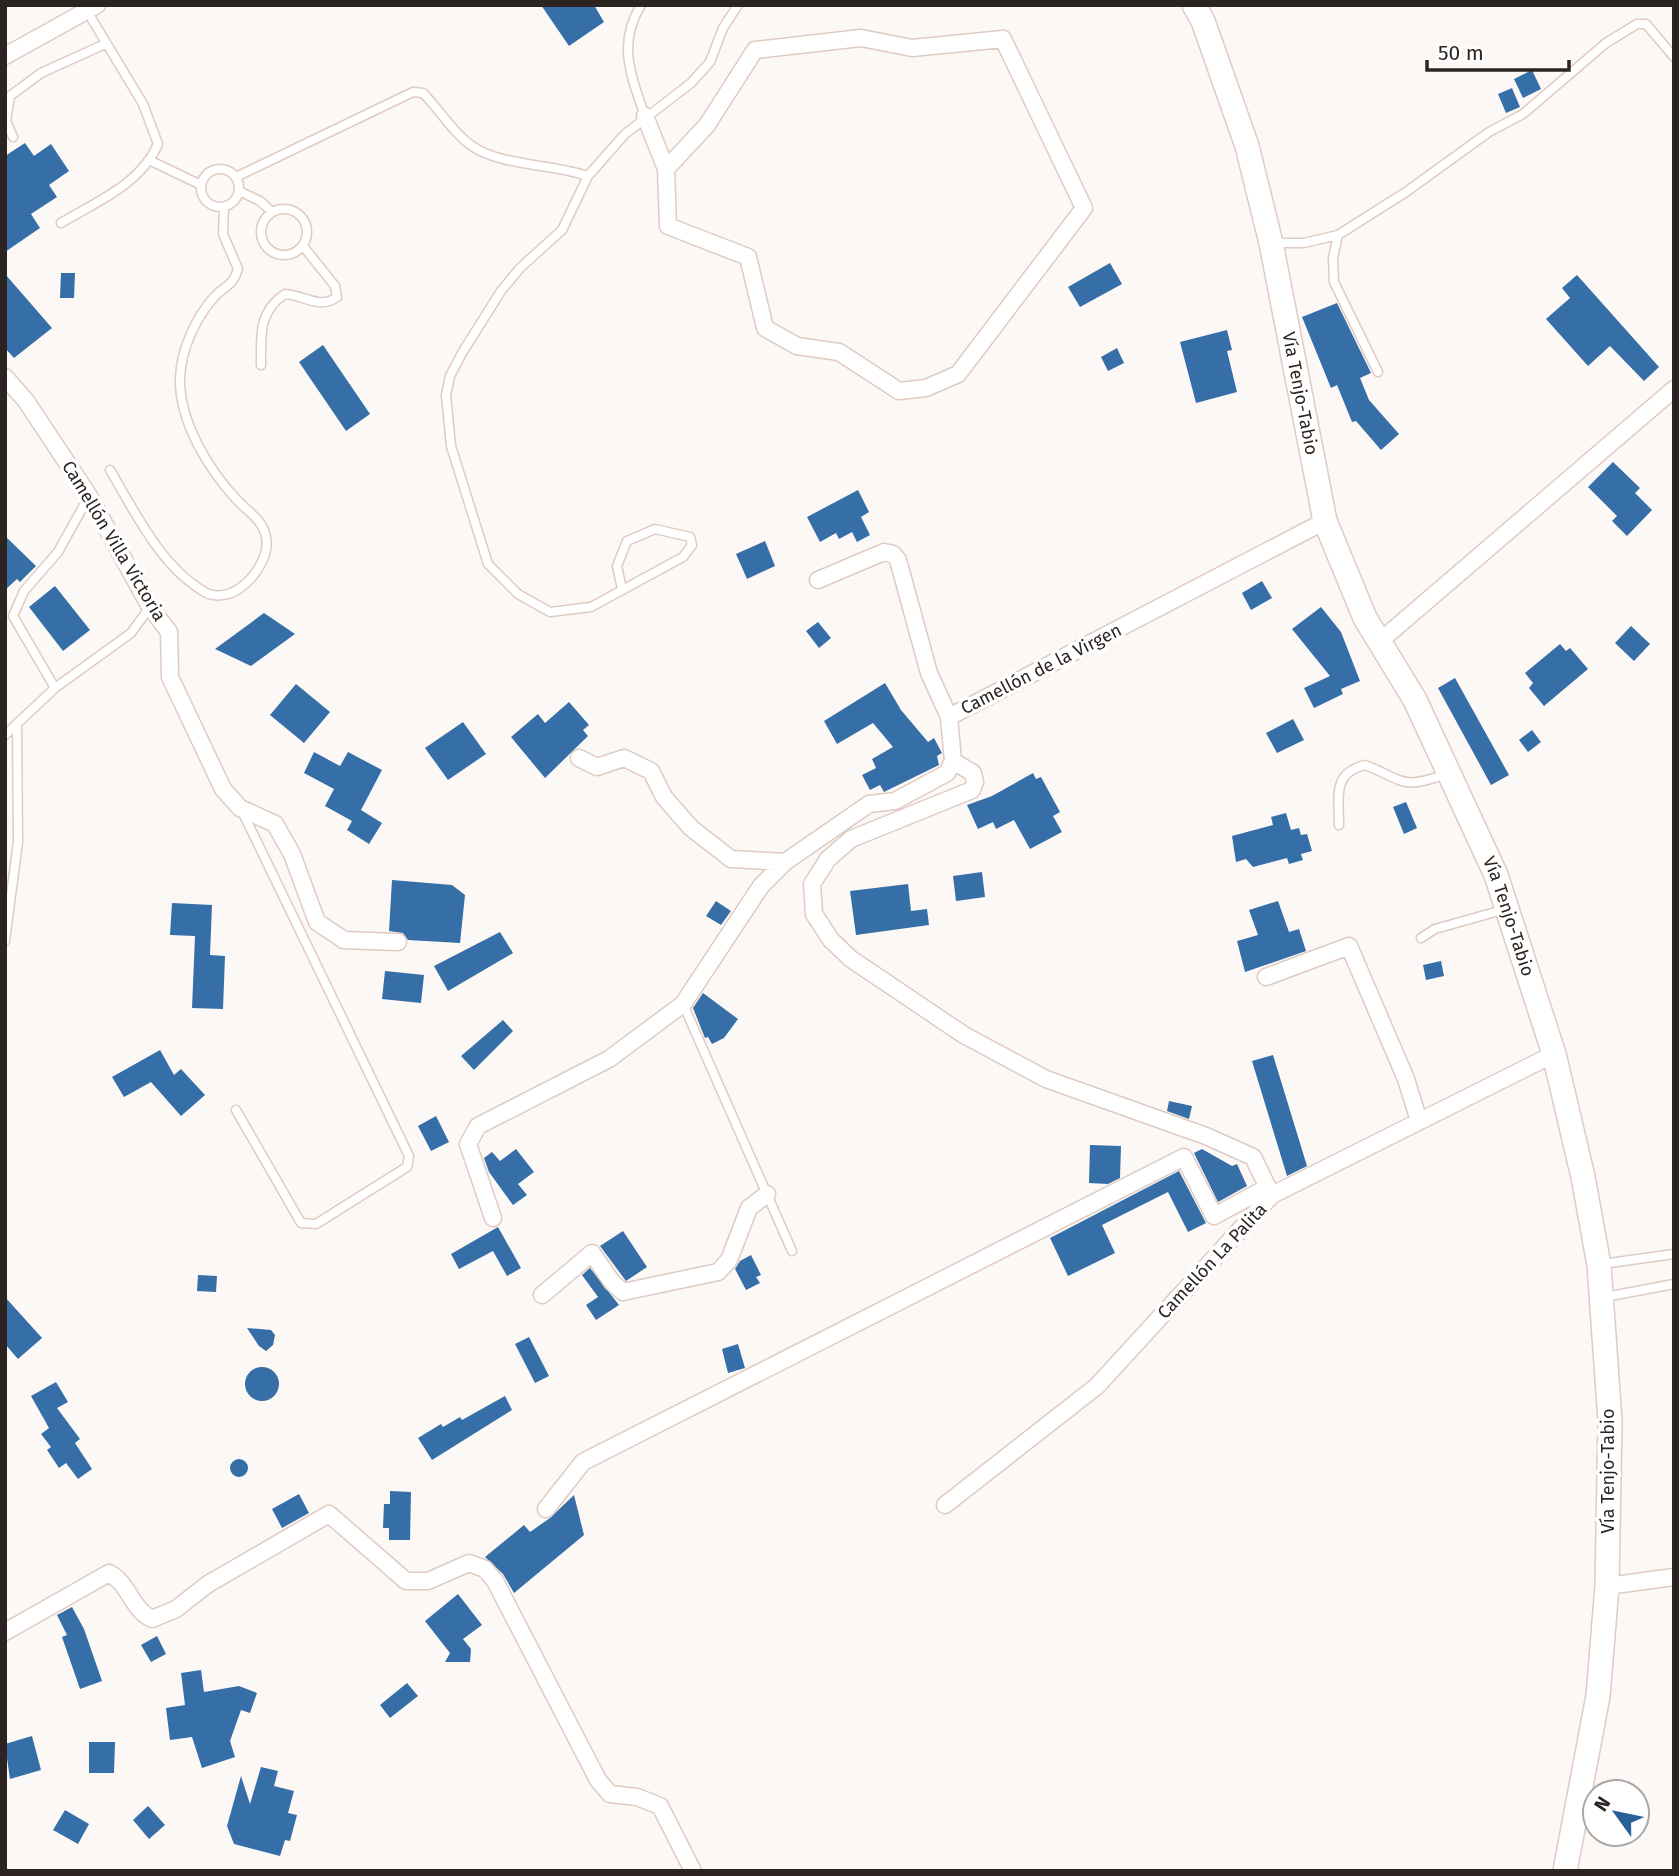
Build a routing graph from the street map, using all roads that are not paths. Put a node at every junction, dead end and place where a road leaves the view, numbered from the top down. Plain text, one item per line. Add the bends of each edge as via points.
1 (641, 5) edge
2 (738, 5) edge
3 (1194, 5) edge
4 (92, 8) edge
5 (105, 44) junction
6 (5, 56) edge
7 (1674, 57) edge
8 (645, 116) junction
9 (13, 137) dead end
10 (150, 161) junction
11 (666, 169) junction
12 (588, 176) junction
13 (236, 177) junction
14 (201, 185) junction
15 (239, 191) junction
16 (224, 207) junction
17 (272, 212) junction
18 (61, 223) dead end
19 (1338, 235) junction
20 (1271, 243) junction
21 (303, 246) junction
22 (261, 365) dead end
23 (1378, 372) dead end
24 (5, 377) edge
25 (1674, 389) edge
26 (110, 470) dead end
27 (89, 496) junction
28 (1325, 521) junction
29 (818, 580) dead end
30 (622, 589) junction
31 (150, 607) junction
32 (1379, 642) junction
33 (55, 688) junction
34 (949, 717) junction
35 (17, 725) junction
36 (5, 735) edge
37 (579, 758) dead end
38 (953, 761) junction
39 (1450, 773) junction
40 (240, 808) junction
41 (1339, 825) dead end
42 (785, 862) junction
43 (1509, 908) junction
44 (1421, 938) dead end
45 (5, 941) edge
46 (398, 943) dead end
47 (1266, 977) dead end
48 (683, 1004) junction
49 (1554, 1054) junction
50 (236, 1110) dead end
51 (1419, 1121) junction
52 (1270, 1191) junction
53 (766, 1194) junction
54 (493, 1219) dead end
55 (792, 1251) dead end
56 (1674, 1254) edge
57 (1599, 1265) junction
58 (1674, 1284) edge
59 (542, 1295) dead end
60 (1602, 1298) junction
61 (945, 1505) dead end
62 (546, 1509) dead end
63 (1674, 1577) edge
64 (1607, 1586) junction
65 (5, 1632) edge
66 (694, 1871) edge
67 (1565, 1871) edge

1 - 8 lane via 627,38 627,65
2 - 8 lane via 710,62 691,83
3 - 20 main road, Vía Tenjo-Tabio via 1247,146
4 - 5 lane
4 - 6 street
5 - 9 lane via 41,73 10,96 6,121
5 - 10 lane via 156,132 158,144
7 - 19 lane via 1646,24 1637,24 1606,43 1523,114 1489,132
8 - 11 street
8 - 12 lane
10 - 14 lane
10 - 18 lane via 120,189
11 - 11 street via 668,226 748,257 765,328 797,346 839,352 899,391 926,388 957,374 1084,208 1003,39 912,48 861,38 754,50 707,125
12 - 13 lane via 488,154 456,132 423,93 413,92
12 - 30 lane via 562,230 520,268 483,318 450,376 446,395 451,446 488,564 518,594 550,612 591,607
13 - 14 lane via 215,169
13 - 15 lane
14 - 16 lane via 209,205
15 - 16 lane
15 - 17 lane
16 - 26 lane via 223,234 237,269 233,284 217,294 198,318 180,376 183,409 210,465 259,520 266,537 266,553 246,585 230,594 210,596 190,584 151,540
17 - 21 lane via 288,209 302,216 308,231
17 - 21 lane via 261,233 268,248 282,255
19 - 20 lane via 1304,243
19 - 23 lane via 1334,282
20 - 28 main road, Vía Tenjo-Tabio
21 - 22 lane via 335,286 337,298 317,303 285,294 269,306 263,317
24 - 27 street, Camellón Villa Victoria
25 - 32 street
27 - 31 street, Camellón Villa Victoria
27 - 33 lane via 58,552 24,591 13,616
28 - 32 main road, Vía Tenjo-Tabio
28 - 34 street, Camellón de la Virgen
29 - 34 street via 884,552 893,554 929,673
30 - 30 lane via 617,566 627,541 655,529 690,537 692,545 683,557
31 - 33 lane via 131,632
31 - 40 street, Camellón Villa Victoria via 169,632 170,677 223,789
32 - 39 main road, Vía Tenjo-Tabio via 1415,700
33 - 35 lane
34 - 38 street, Camellón de la Virgen
35 - 36 lane
35 - 45 lane via 18,842
37 - 42 street via 597,767 624,758 651,771 664,797 691,828 731,859
38 - 42 street via 947,773 895,801 869,804
38 - 52 street via 973,773 972,790 851,839 828,859 812,884 814,914 831,940 851,959 964,1035 1046,1079 1253,1157
39 - 41 lane via 1403,784 1365,765 1353,768 1343,775
39 - 43 main road, Vía Tenjo-Tabio
40 - 46 street, Camellón Villa Victoria via 275,824 292,854 317,922 344,940
40 - 50 lane via 409,1156 407,1167 316,1224 301,1223
42 - 48 street via 761,886
43 - 44 lane via 1434,929
43 - 49 main road, Vía Tenjo-Tabio
47 - 51 street via 1349,946 1406,1079
48 - 53 lane
48 - 54 street via 610,1059 478,1126 468,1144
49 - 51 street, Camellón La Palita
49 - 57 main road, Vía Tenjo-Tabio
51 - 52 street, Camellón La Palita
52 - 61 street, Camellón La Palita via 1097,1386
52 - 62 street via 1214,1216 1184,1157 583,1462
53 - 55 lane
53 - 59 street via 749,1208 729,1260 719,1272 623,1292 592,1253
56 - 57 lane
57 - 60 main road, Vía Tenjo-Tabio
58 - 60 lane
60 - 64 main road, Vía Tenjo-Tabio via 1610,1421
63 - 64 street
64 - 67 main road, Vía Tenjo-Tabio via 1598,1696
65 - 66 street via 109,1573 118,1578 139,1613 152,1619 176,1609 208,1584 329,1514 406,1581 428,1581 469,1563 485,1569 598,1780 610,1794 660,1806

